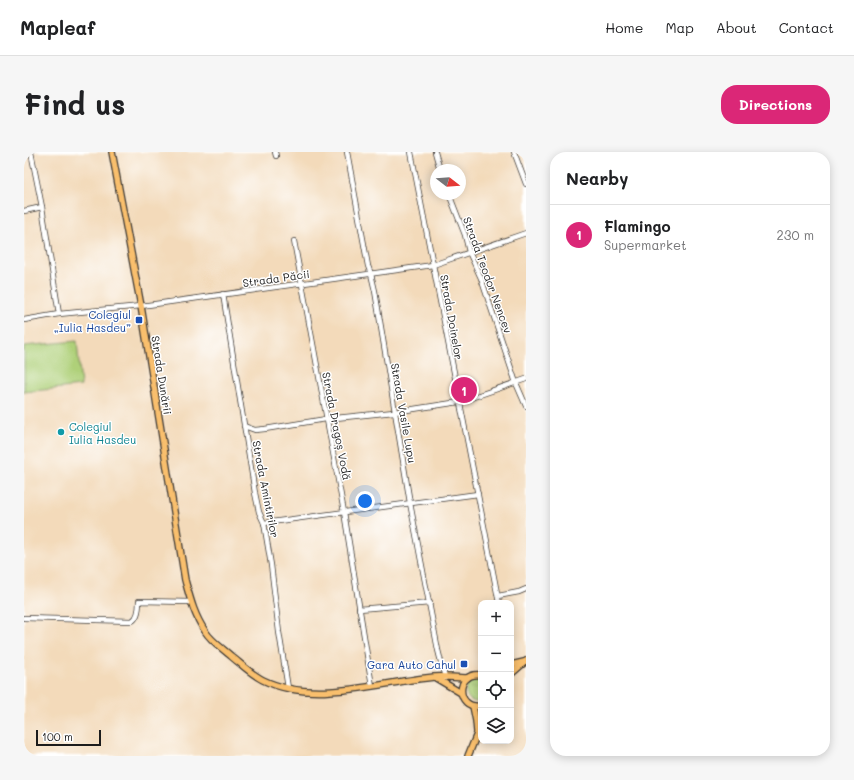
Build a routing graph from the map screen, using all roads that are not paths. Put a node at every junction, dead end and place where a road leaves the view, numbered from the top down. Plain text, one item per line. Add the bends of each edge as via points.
1 (31, 152) edge
2 (112, 152) edge
3 (347, 152) edge
4 (411, 152) edge
5 (435, 152) edge
6 (514, 152) edge
7 (438, 164) edge
8 (526, 184) edge
9 (451, 200) edge
10 (42, 207) junction
11 (24, 212) edge
12 (526, 233) edge
13 (294, 241) dead end
14 (469, 252) junction
15 (433, 265) junction
16 (371, 274) junction
17 (301, 283) junction
18 (223, 294) junction
19 (141, 306) junction
20 (59, 314) junction
21 (24, 320) edge
22 (526, 379) edge
23 (516, 383) junction
24 (459, 402) junction
25 (526, 406) edge
26 (394, 412) junction
27 (326, 419) junction
28 (244, 426) junction
29 (478, 494) junction
30 (410, 503) junction
31 (344, 512) junction
32 (264, 524) junction
33 (526, 589) edge
34 (498, 596) junction
35 (499, 600) edge
36 (191, 602) junction
37 (430, 603) junction
38 (359, 609) junction
39 (24, 618) edge
40 (526, 661) edge
41 (514, 664) edge
42 (513, 672) edge
43 (478, 675) edge
44 (434, 677) junction
45 (445, 678) junction
46 (467, 678) junction
47 (372, 686) junction
48 (288, 688) junction
49 (461, 693) junction
50 (473, 706) junction
51 (478, 706) edge
52 (477, 734) joint
53 (468, 756) edge

1 - 10 street
2 - 19 main road, Strada Dunării
3 - 16 street, Strada Vasile Lupu
4 - 15 street, Strada Doinelor
5 - 7 street
6 - 8 street
9 - 14 street, Strada Teodor Nencev
10 - 11 street
10 - 20 street
12 - 14 street, Strada Păcii
13 - 17 street, Strada Dragoș Vodă
14 - 15 street, Strada Păcii
14 - 23 street, Strada Teodor Nencev via 481,278
15 - 16 street, Strada Păcii
15 - 24 street, Strada Doinelor
16 - 17 street, Strada Păcii
16 - 26 street, Strada Vasile Lupu
17 - 18 street, Strada Păcii
17 - 27 street, Strada Dragoș Vodă
18 - 19 street, Strada Păcii
18 - 28 street, Strada Amintirilor
19 - 20 street, Strada Păcii
19 - 36 main road, Strada Dunării via 184,573
20 - 21 street, Strada Păcii
22 - 23 street
23 - 24 street
23 - 25 street, Strada Teodor Nencev
24 - 26 street
24 - 29 street, Strada Doinelor
26 - 27 street
26 - 30 street, Strada Vasile Lupu
27 - 28 street via 255,430
27 - 31 street, Strada Dragoș Vodă
28 - 32 street, Strada Amintirilor via 259,512
29 - 30 street
29 - 34 street, Strada Doinelor
30 - 31 street
30 - 37 street, Strada Vasile Lupu
31 - 32 street
31 - 38 street, Strada Dragoș Vodă
32 - 48 street, Strada Amintirilor
33 - 34 street
34 - 35 street, Strada Doinelor
36 - 39 street via 139,601 136,618 132,621
36 - 48 main road, Strada Dunării via 205,632 215,642 263,680
37 - 38 street
37 - 45 street, Strada Vasile Lupu
38 - 47 street, Strada Dragoș Vodă
40 - 41 main road
40 - 42 main road
43 - 46 main road, Strada Dunării
44 - 45 main road, Strada Dunării
44 - 47 main road, Strada Dunării
44 - 49 main road
45 - 46 main road, Strada Dunării
46 - 49 main road
47 - 48 main road, Strada Dunării via 318,691
49 - 50 main road via 465,701
50 - 51 main road
50 - 52 main road
52 - 53 main road

